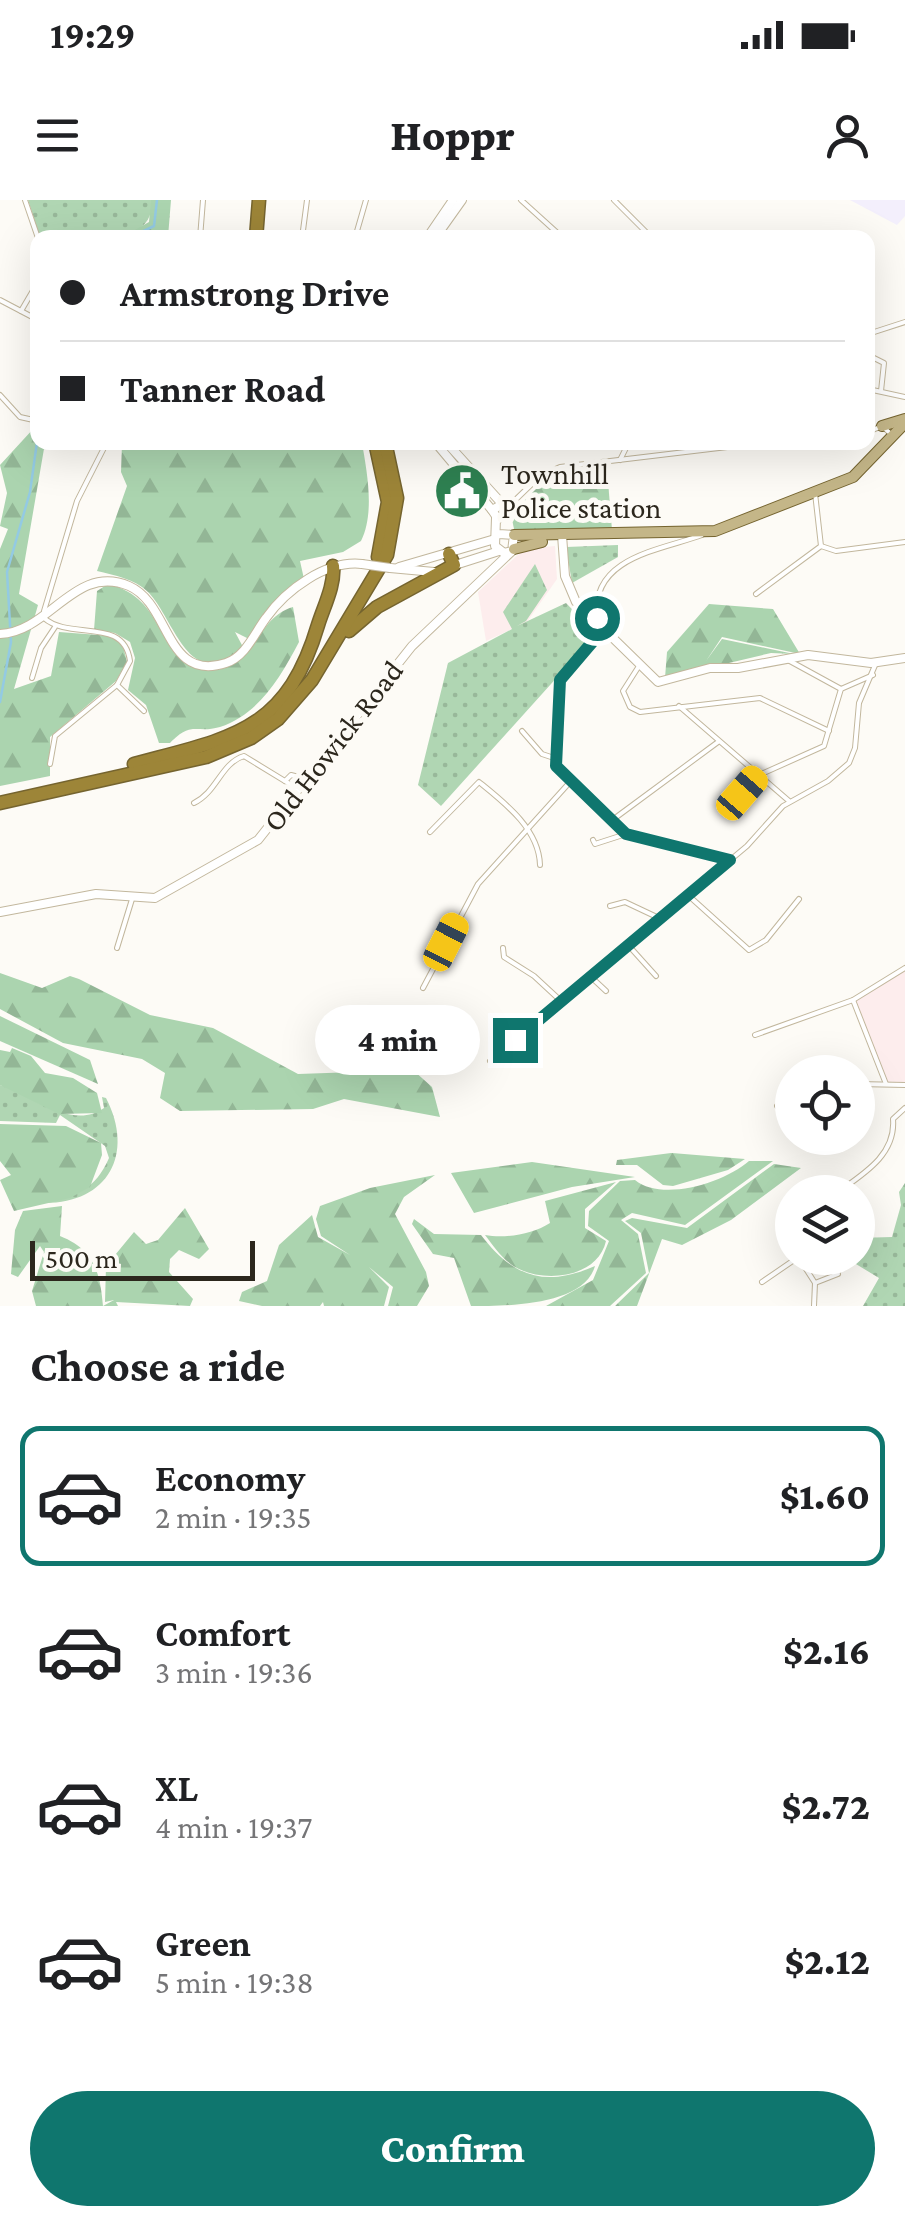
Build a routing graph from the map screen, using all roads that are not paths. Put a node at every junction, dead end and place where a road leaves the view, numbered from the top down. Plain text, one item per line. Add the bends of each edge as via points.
1 (25, 200) edge
2 (204, 200) edge
3 (255, 200) edge
4 (307, 200) edge
5 (366, 200) edge
6 (454, 200) edge
7 (462, 200) edge
8 (521, 200) edge
9 (614, 200) edge
10 (446, 217) junction
11 (35, 230) edge
12 (201, 230) edge
13 (253, 230) edge
14 (303, 230) edge
15 (357, 230) edge
16 (434, 230) edge
17 (439, 230) edge
18 (553, 230) edge
19 (644, 230) edge
20 (30, 295) edge
21 (0, 300) edge
22 (20, 311) junction
23 (30, 316) edge
24 (905, 322) edge
25 (875, 332) edge
26 (875, 359) edge
27 (875, 390) edge
28 (882, 391) junction
29 (904, 394) edge
30 (0, 395) edge
31 (30, 419) edge
32 (905, 420) edge
33 (887, 430) junction
34 (875, 431) edge
35 (103, 450) edge
36 (377, 450) edge
37 (387, 450) edge
38 (443, 450) edge
39 (452, 450) edge
40 (625, 450) edge
41 (718, 450) edge
42 (620, 460) junction
43 (474, 482) junction
44 (815, 493) junction
45 (502, 510) junction
46 (513, 534) junction
47 (497, 537) junction
48 (562, 538) junction
49 (680, 538) junction
50 (905, 542) edge
51 (821, 546) junction
52 (513, 550) junction
53 (500, 552) junction
54 (452, 560) junction
55 (334, 566) junction
56 (478, 585) junction
57 (756, 594) dead end
58 (45, 616) junction
59 (598, 622) junction
60 (56, 627) junction
61 (8, 633) edge
62 (905, 658) edge
63 (787, 660) junction
64 (639, 666) junction
65 (877, 668) junction
66 (32, 678) dead end
67 (312, 680) junction
68 (118, 686) junction
69 (841, 689) junction
70 (679, 706) junction
71 (144, 711) dead end
72 (251, 731) junction
73 (522, 731) dead end
74 (829, 731) junction
75 (718, 742) junction
76 (554, 758) junction
77 (50, 764) dead end
78 (149, 764) junction
79 (757, 776) junction
80 (306, 779) junction
81 (284, 781) junction
82 (572, 781) junction
83 (298, 789) junction
84 (0, 799) edge
85 (789, 801) junction
86 (194, 803) dead end
87 (728, 809) dead end
88 (611, 820) junction
89 (528, 829) junction
90 (430, 832) dead end
91 (626, 834) junction
92 (593, 840) dead end
93 (730, 860) junction
94 (540, 865) dead end
95 (688, 895) junction
96 (133, 896) junction
97 (799, 899) dead end
98 (610, 906) dead end
99 (0, 912) edge
100 (659, 918) junction
101 (628, 945) junction
102 (117, 948) dead end
103 (504, 948) dead end
104 (905, 968) edge
105 (656, 976) dead end
106 (591, 977) junction
107 (422, 988) dead end
108 (606, 991) dead end
109 (853, 1000) junction
110 (561, 1001) junction
111 (755, 1035) dead end
112 (490, 1061) dead end
113 (875, 1084) edge
114 (886, 1084) junction
115 (905, 1085) edge
116 (905, 1108) edge
117 (860, 1175) edge
118 (775, 1273) edge
119 (810, 1275) edge
120 (835, 1275) edge
121 (762, 1282) dead end
122 (815, 1283) junction
123 (814, 1306) edge

1 - 11 street
2 - 12 street
3 - 13 highway
4 - 14 street
5 - 15 street
6 - 10 street
7 - 10 street
8 - 18 street
9 - 19 street
10 - 16 street
10 - 17 street
20 - 22 street
21 - 22 street
22 - 23 street
24 - 25 street
26 - 28 street via 884,364
27 - 28 street
28 - 29 street
30 - 31 street
32 - 33 main road
33 - 34 street
33 - 44 main road via 854,476
35 - 58 street via 77,501
36 - 72 highway via 388,502 376,560 302,683
37 - 67 highway via 396,484 391,544
38 - 43 street
39 - 43 street
40 - 42 street
41 - 42 street
42 - 45 street via 552,468
43 - 45 street
44 - 49 main road
44 - 51 street
45 - 46 street
45 - 47 street
46 - 47 street
46 - 48 main road
46 - 52 street
47 - 53 street
47 - 54 street
48 - 49 main road
48 - 52 main road
48 - 59 street via 568,587
49 - 59 street via 620,566 598,595
50 - 51 street via 836,551
51 - 57 street
52 - 53 street
52 - 56 street, Old Howick Road
53 - 54 street
53 - 56 street, Old Howick Road
54 - 55 street, bridge
54 - 67 highway via 369,612
55 - 58 street via 275,607 240,656 216,666 176,652 151,603 127,585 84,585
55 - 72 highway via 303,667
56 - 80 street, Old Howick Road via 421,636
58 - 60 street
58 - 61 street
59 - 64 street
59 - 76 street via 560,680
60 - 66 street
60 - 68 street via 120,639 130,662
62 - 65 street
63 - 64 street via 710,668 662,683
63 - 65 street via 826,655
63 - 69 street
64 - 70 street via 622,691 630,707 649,713
65 - 69 street
65 - 85 street via 859,703 852,759
67 - 72 highway via 291,707
68 - 71 street
68 - 77 street via 59,731
69 - 74 street
70 - 74 street via 760,698
70 - 75 street
72 - 78 highway
73 - 76 street
74 - 79 street via 823,747
75 - 79 street
75 - 88 street
76 - 82 street
78 - 84 highway
78 - 84 highway
79 - 85 street
79 - 87 street
80 - 81 street
80 - 83 street, Old Howick Road
81 - 83 street
81 - 86 street via 244,756
82 - 88 street
82 - 89 street
83 - 96 street, Old Howick Road via 258,840 158,897
85 - 93 street
88 - 91 street
89 - 90 street via 474,784
89 - 94 street
89 - 107 street via 470,896
91 - 92 street
91 - 93 street
93 - 95 street
95 - 97 street via 749,950 766,940
95 - 100 street
96 - 99 street, Old Howick Road via 89,895
96 - 102 street
98 - 100 street via 625,902
100 - 101 street
101 - 105 street
101 - 106 street
103 - 110 street via 504,957
104 - 109 street
106 - 108 street
106 - 110 street
109 - 111 street
109 - 114 street
110 - 112 street
113 - 114 street
114 - 115 street
116 - 117 street via 893,1118 886,1152
118 - 121 street
119 - 122 street
120 - 122 street
122 - 123 street

